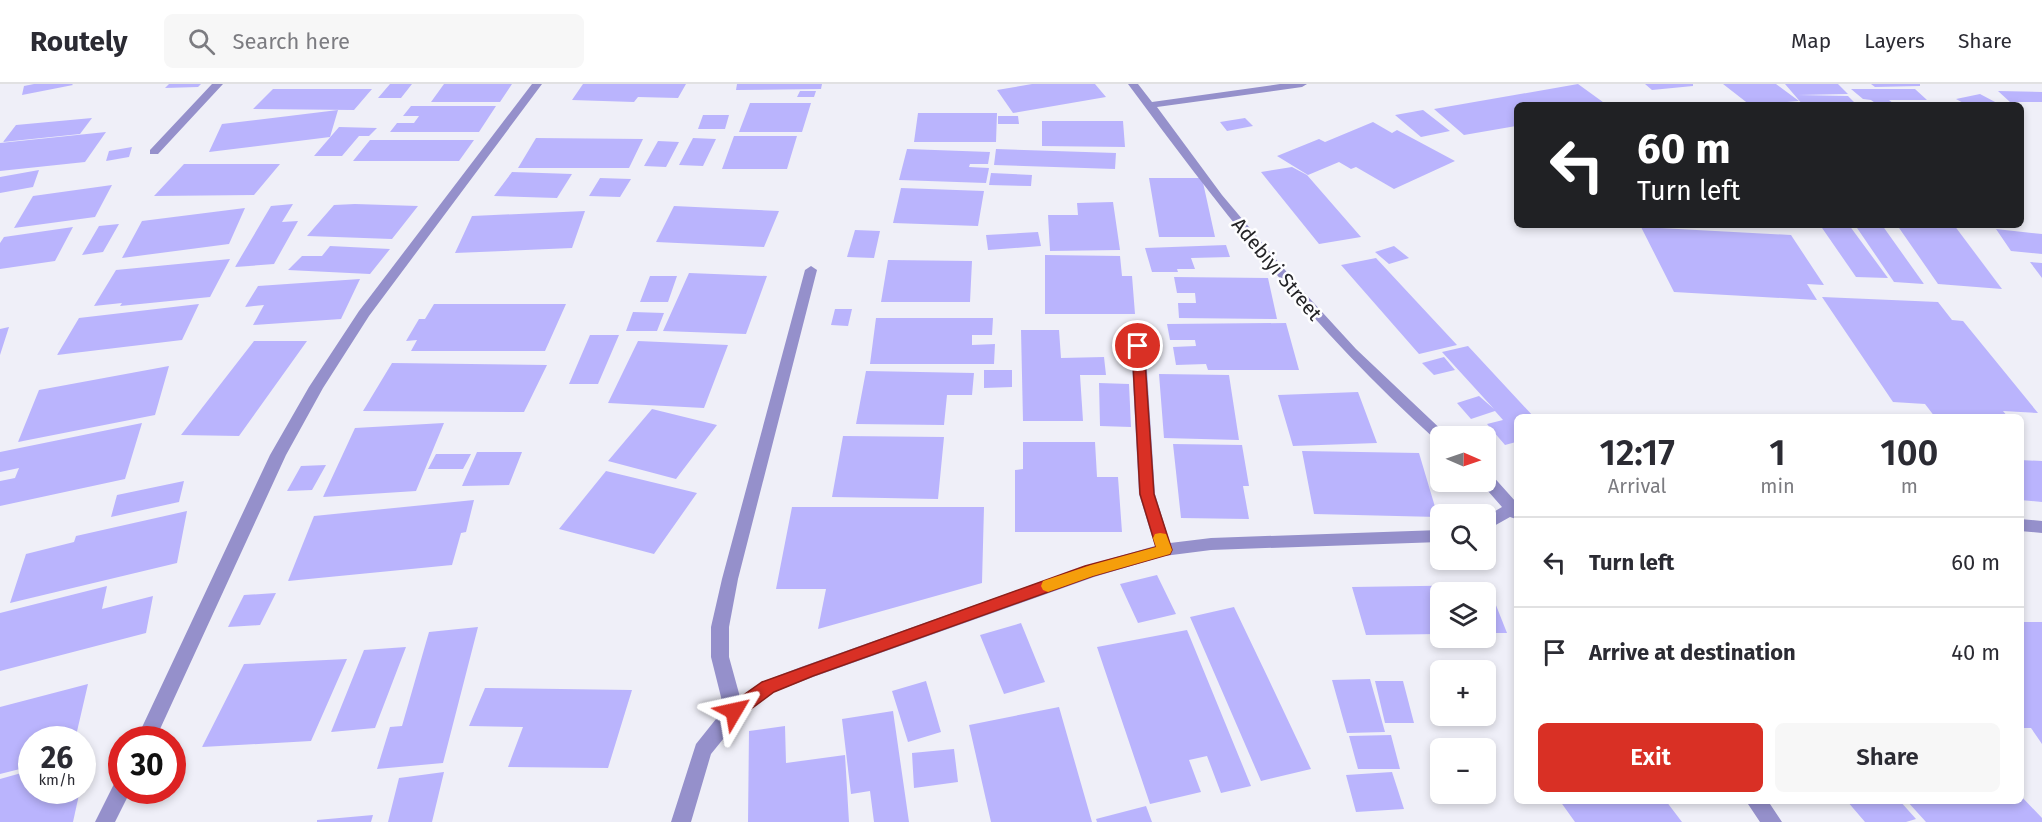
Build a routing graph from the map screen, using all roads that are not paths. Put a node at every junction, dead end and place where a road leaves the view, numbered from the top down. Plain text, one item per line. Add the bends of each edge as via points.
1 (218, 84) edge
2 (537, 84) edge
3 (1133, 84) edge
4 (1302, 84) edge
5 (1150, 105) junction
6 (154, 152) dead end
7 (811, 270) dead end
8 (1137, 325) dead end
9 (1430, 426) edge
10 (1496, 489) edge
11 (1514, 509) edge
12 (1514, 510) edge
13 (1496, 520) edge
14 (2024, 525) edge
15 (2042, 527) edge
16 (1430, 536) edge
17 (1164, 550) junction
18 (734, 711) junction
19 (152, 726) edge
20 (114, 804) edge
21 (1758, 804) edge
22 (105, 822) edge
23 (681, 822) edge
24 (1772, 822) edge

1 - 6 street
2 - 19 street via 364,314 316,387 278,455
3 - 5 street, Adebiyi Street
4 - 5 street
5 - 9 street, Adebiyi Street via 1217,196 1328,330
7 - 18 street via 720,627 720,657
8 - 17 street via 1147,494
10 - 11 street
12 - 13 street
14 - 15 street
16 - 17 street via 1211,544
17 - 18 street via 1091,571 807,672 768,687
18 - 23 street via 703,750
20 - 22 street
21 - 24 street

